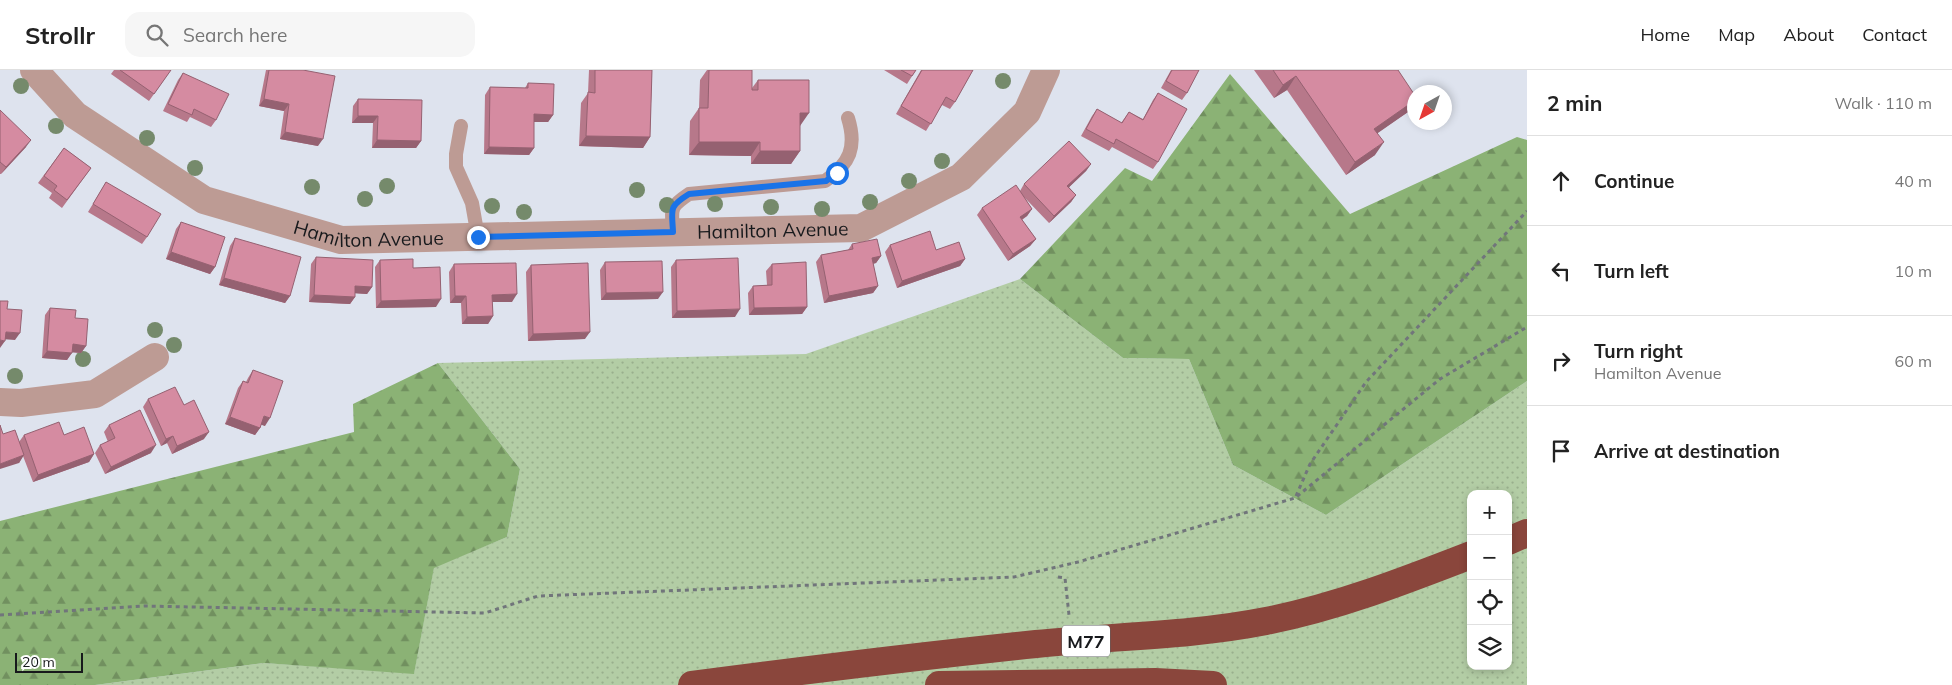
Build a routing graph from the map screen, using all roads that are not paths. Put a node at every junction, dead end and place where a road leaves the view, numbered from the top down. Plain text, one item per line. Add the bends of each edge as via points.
1 (34, 70) edge
2 (1046, 70) edge
3 (848, 118) dead end
4 (461, 126) dead end
5 (673, 232) junction
6 (478, 237) junction
7 (155, 357) dead end
8 (0, 402) edge
9 (1527, 533) edge
10 (1512, 539) edge
11 (1467, 557) edge
12 (692, 685) edge
13 (939, 685) edge
14 (1213, 685) edge

1 - 6 street, Hamilton Avenue via 75,115 204,200 341,240
2 - 5 street, Hamilton Avenue via 1026,112 961,176 861,228
3 - 5 lane via 854,136 850,155 837,173 826,181 689,194 675,203 672,209
4 - 6 lane via 456,167 472,203
5 - 6 street, Hamilton Avenue
7 - 8 street via 95,394 21,404
9 - 10 highway
11 - 12 highway, M77 via 1365,595 1232,627 872,662
13 - 14 highway, M77 via 1145,682

